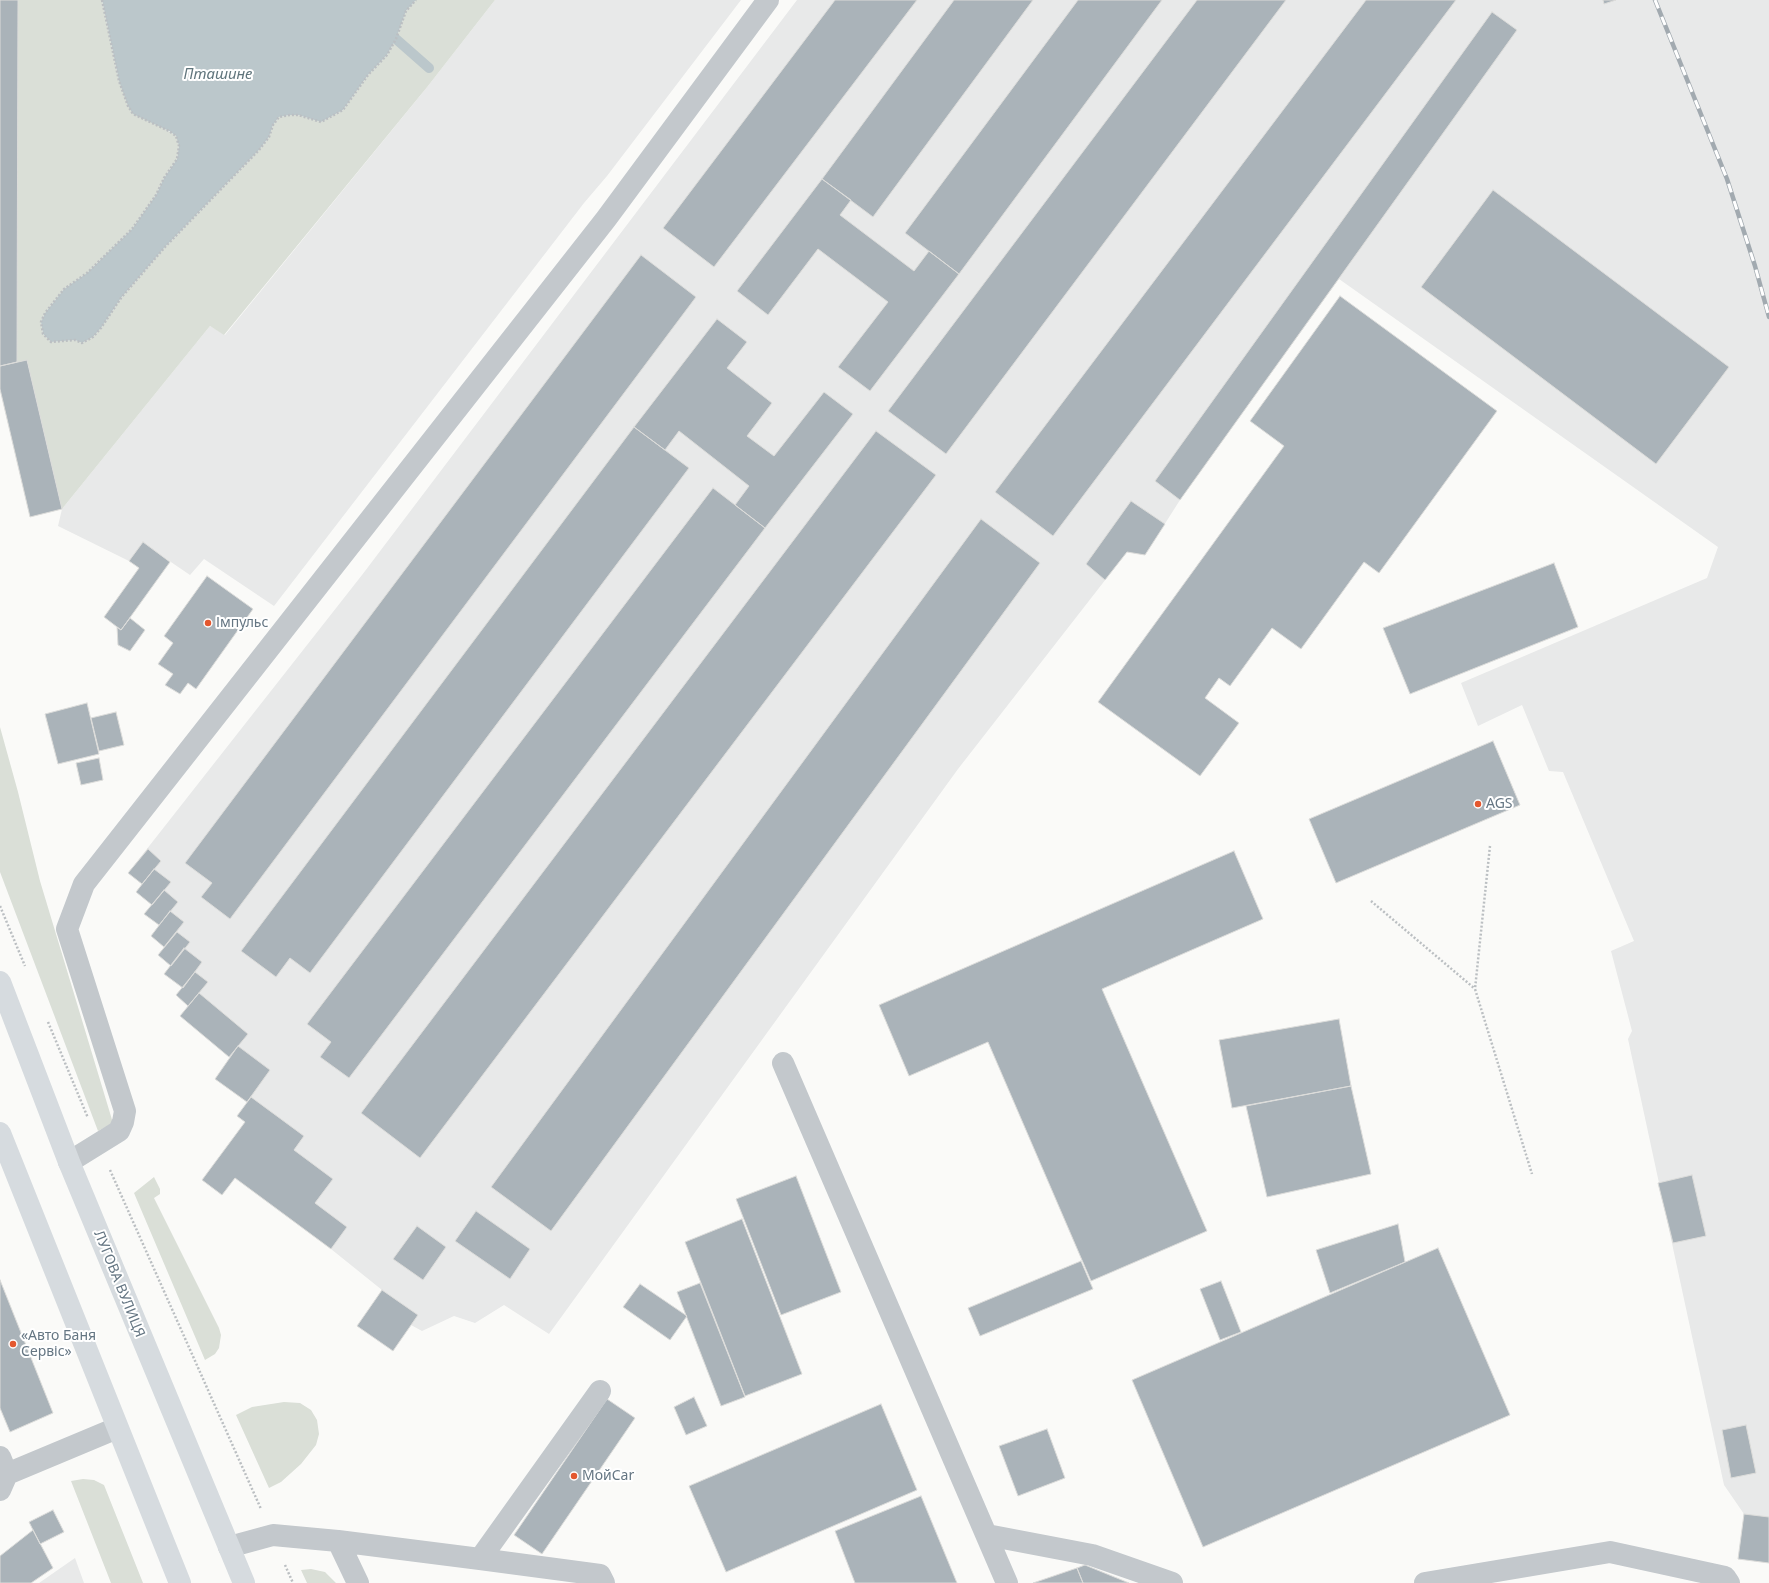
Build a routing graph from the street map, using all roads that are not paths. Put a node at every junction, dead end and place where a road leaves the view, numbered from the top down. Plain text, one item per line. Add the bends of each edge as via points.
1 (768, 0) edge
2 (0, 982) edge
3 (783, 1063) dead end
4 (0, 1133) edge
5 (69, 1162) junction
6 (600, 1391) dead end
7 (117, 1428) junction
8 (2, 1474) edge
9 (987, 1535) junction
10 (338, 1541) junction
11 (229, 1547) junction
12 (480, 1559) junction
13 (180, 1583) edge
14 (244, 1583) edge
15 (358, 1583) edge
16 (604, 1583) edge
17 (1007, 1583) edge
18 (1172, 1583) edge
19 (1425, 1583) edge
20 (1729, 1583) edge

1 - 5 lane via 606,219 84,884 67,929 125,1111 119,1131
2 - 5 main road, ЛУГОВА ВУЛИЦЯ
3 - 9 lane
4 - 7 main road
5 - 11 main road, ЛУГОВА ВУЛИЦЯ
6 - 12 lane
7 - 8 lane
7 - 13 main road
9 - 17 lane
9 - 18 lane via 1092,1555
10 - 11 lane via 273,1535
10 - 12 lane
10 - 15 lane
11 - 14 main road, ЛУГОВА ВУЛИЦЯ
12 - 16 lane via 600,1574
19 - 20 lane via 1610,1552 1725,1577

